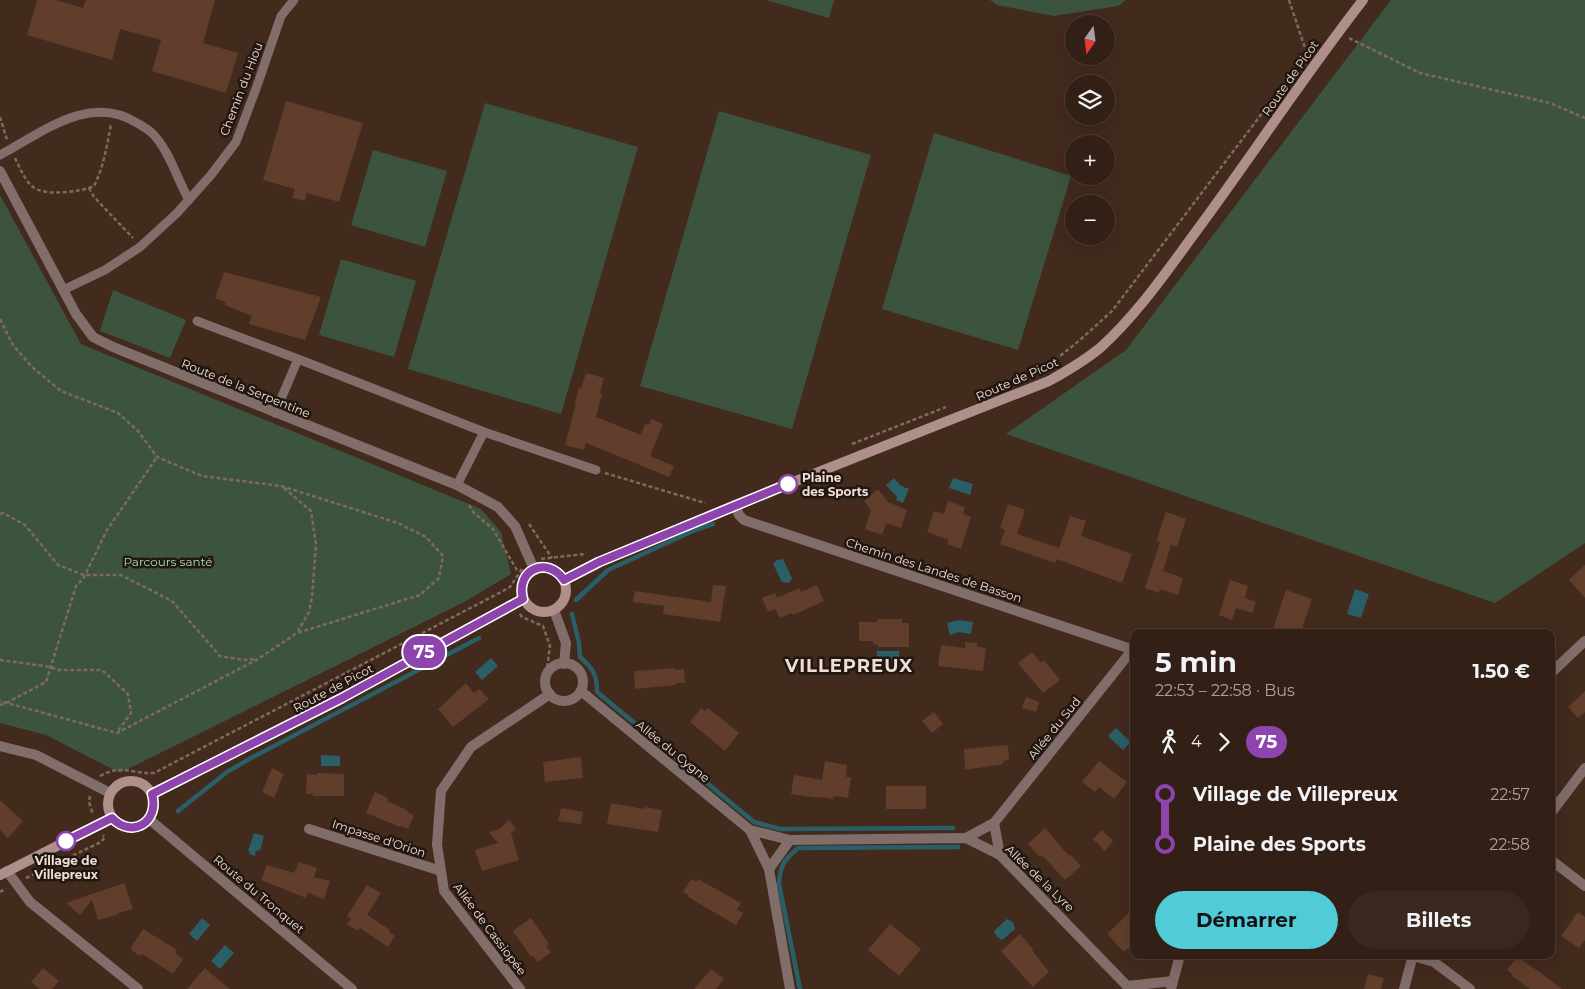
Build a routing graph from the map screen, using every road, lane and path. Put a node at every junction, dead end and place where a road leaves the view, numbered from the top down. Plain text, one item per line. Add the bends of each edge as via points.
1 (294, 0) edge
2 (1289, 0) edge
3 (1362, 0) edge
4 (1338, 32) junction
5 (1311, 48) dead end
6 (1283, 85) dead end
7 (114, 113) junction
8 (0, 116) edge
9 (1585, 118) edge
10 (10, 149) junction
11 (0, 154) edge
12 (0, 171) edge
13 (89, 188) junction
14 (189, 200) junction
15 (140, 247) junction
16 (64, 290) junction
17 (0, 319) edge
18 (196, 321) dead end
19 (298, 359) junction
20 (1044, 368) dead end
21 (954, 404) dead end
22 (275, 413) junction
23 (484, 432) junction
24 (846, 446) dead end
25 (157, 456) junction
26 (596, 470) joint
27 (281, 486) junction
28 (457, 486) junction
29 (713, 500) dead end
30 (705, 503) junction
31 (735, 505) junction
32 (696, 507) dead end
33 (0, 514) edge
34 (593, 551) dead end
35 (552, 558) dead end
36 (534, 569) junction
37 (84, 575) junction
38 (564, 580) junction
39 (503, 591) junction
40 (518, 601) junction
41 (554, 610) junction
42 (297, 633) junction
43 (1585, 641) edge
44 (1130, 648) edge
45 (1130, 653) edge
46 (258, 659) junction
47 (0, 660) edge
48 (564, 664) junction
49 (51, 667) junction
50 (1555, 669) edge
51 (546, 676) junction
52 (580, 692) junction
53 (550, 694) junction
54 (8, 702) junction
55 (0, 703) edge
56 (117, 732) junction
57 (0, 746) edge
58 (1585, 768) edge
59 (94, 783) junction
60 (110, 793) junction
61 (152, 794) junction
62 (1555, 808) edge
63 (112, 818) junction
64 (149, 819) junction
65 (994, 822) junction
66 (309, 829) dead end
67 (750, 830) junction
68 (966, 838) junction
69 (790, 840) junction
70 (1000, 855) junction
71 (1555, 863) edge
72 (769, 869) junction
73 (441, 871) junction
74 (3, 873) edge
75 (1585, 886) edge
76 (1179, 959) edge
77 (1412, 959) edge
78 (1424, 959) edge
79 (1172, 985) edge
80 (1129, 987) edge
81 (138, 989) edge
82 (352, 989) edge
83 (520, 989) edge
84 (790, 989) edge
85 (1404, 989) edge
86 (1470, 989) edge

1 - 14 lane, Chemin du Hiou via 281,16 236,142
2 - 5 path via 1307,54
3 - 4 main road, Route de Picot
4 - 9 path via 1420,73 1550,104
4 - 31 main road, Route de Picot via 1167,270 1100,348 1049,381
6 - 20 path via 1112,311
7 - 10 lane via 87,112 67,117
7 - 13 path via 102,167 94,186
7 - 14 lane via 152,133 166,152
8 - 10 path
10 - 11 lane
10 - 13 path via 33,188 43,192 62,192
12 - 16 street, Route de la Serpentine
13 - 15 path via 94,198
14 - 15 lane, Chemin du Hiou
15 - 16 lane, Chemin du Hiou via 105,270
16 - 22 street, Route de la Serpentine via 92,337
17 - 25 path via 13,345 32,367 61,391 118,412
18 - 19 lane
19 - 22 lane
19 - 23 lane
21 - 24 path
22 - 28 street, Route de la Serpentine
23 - 26 lane
23 - 28 lane
25 - 27 path via 202,476
25 - 37 path via 107,530
26 - 30 path
27 - 42 path via 311,511 316,544 309,612
27 - 42 path via 398,523 426,537 442,556 439,578 420,595
28 - 36 street, Route de la Serpentine via 498,507 514,526
28 - 39 path via 474,513 493,529 518,572 510,587
29 - 30 path
30 - 32 path
31 - 38 main road, Route de Picot
31 - 44 street, Chemin des Landes de Basson via 744,520
33 - 37 path via 25,525 58,565
34 - 35 path
36 - 38 main road via 548,567
36 - 40 main road via 524,579
37 - 46 path via 121,575 172,601 220,656
37 - 49 path via 76,586
38 - 41 main road via 564,600
39 - 40 path
39 - 59 path via 154,773 121,769 99,776
40 - 41 main road via 540,612
40 - 51 path via 522,617 544,626 550,646
40 - 61 main road, Route de Picot via 342,698
41 - 48 street via 566,643
42 - 46 path
43 - 50 street
45 - 65 street, Allée du Sud
46 - 56 path
47 - 49 path
48 - 51 street via 553,667
48 - 52 street via 578,671 583,681
49 - 54 path via 46,682
49 - 56 path via 57,670 102,670 128,694 131,713
51 - 53 street
52 - 53 street via 566,701
52 - 67 street, Allée du Cygne
53 - 73 street, Allée de Cassiopée via 471,747 441,791 437,844
54 - 55 path
54 - 56 path
57 - 59 street via 36,755
58 - 62 street
59 - 60 street
60 - 61 main road via 120,783 128,781 142,784
60 - 63 main road via 107,806
61 - 64 main road via 154,807
63 - 64 main road via 130,828 138,827
63 - 74 main road
64 - 82 street, Route du Tronquet
65 - 68 street, Allée du Sud
65 - 70 street
66 - 73 street, Impasse d'Orion
67 - 69 street, Allée de la Lyre
67 - 72 street
68 - 69 street, Allée de la Lyre
68 - 70 street, Allée de la Lyre
69 - 72 street
70 - 80 street, Allée de la Lyre
71 - 75 street
72 - 84 street
73 - 83 street, Allée de Cassiopée via 444,891
74 - 81 street via 30,902
76 - 79 street
77 - 85 street
78 - 86 street via 1434,962
79 - 80 street, Allée de la Lyre

